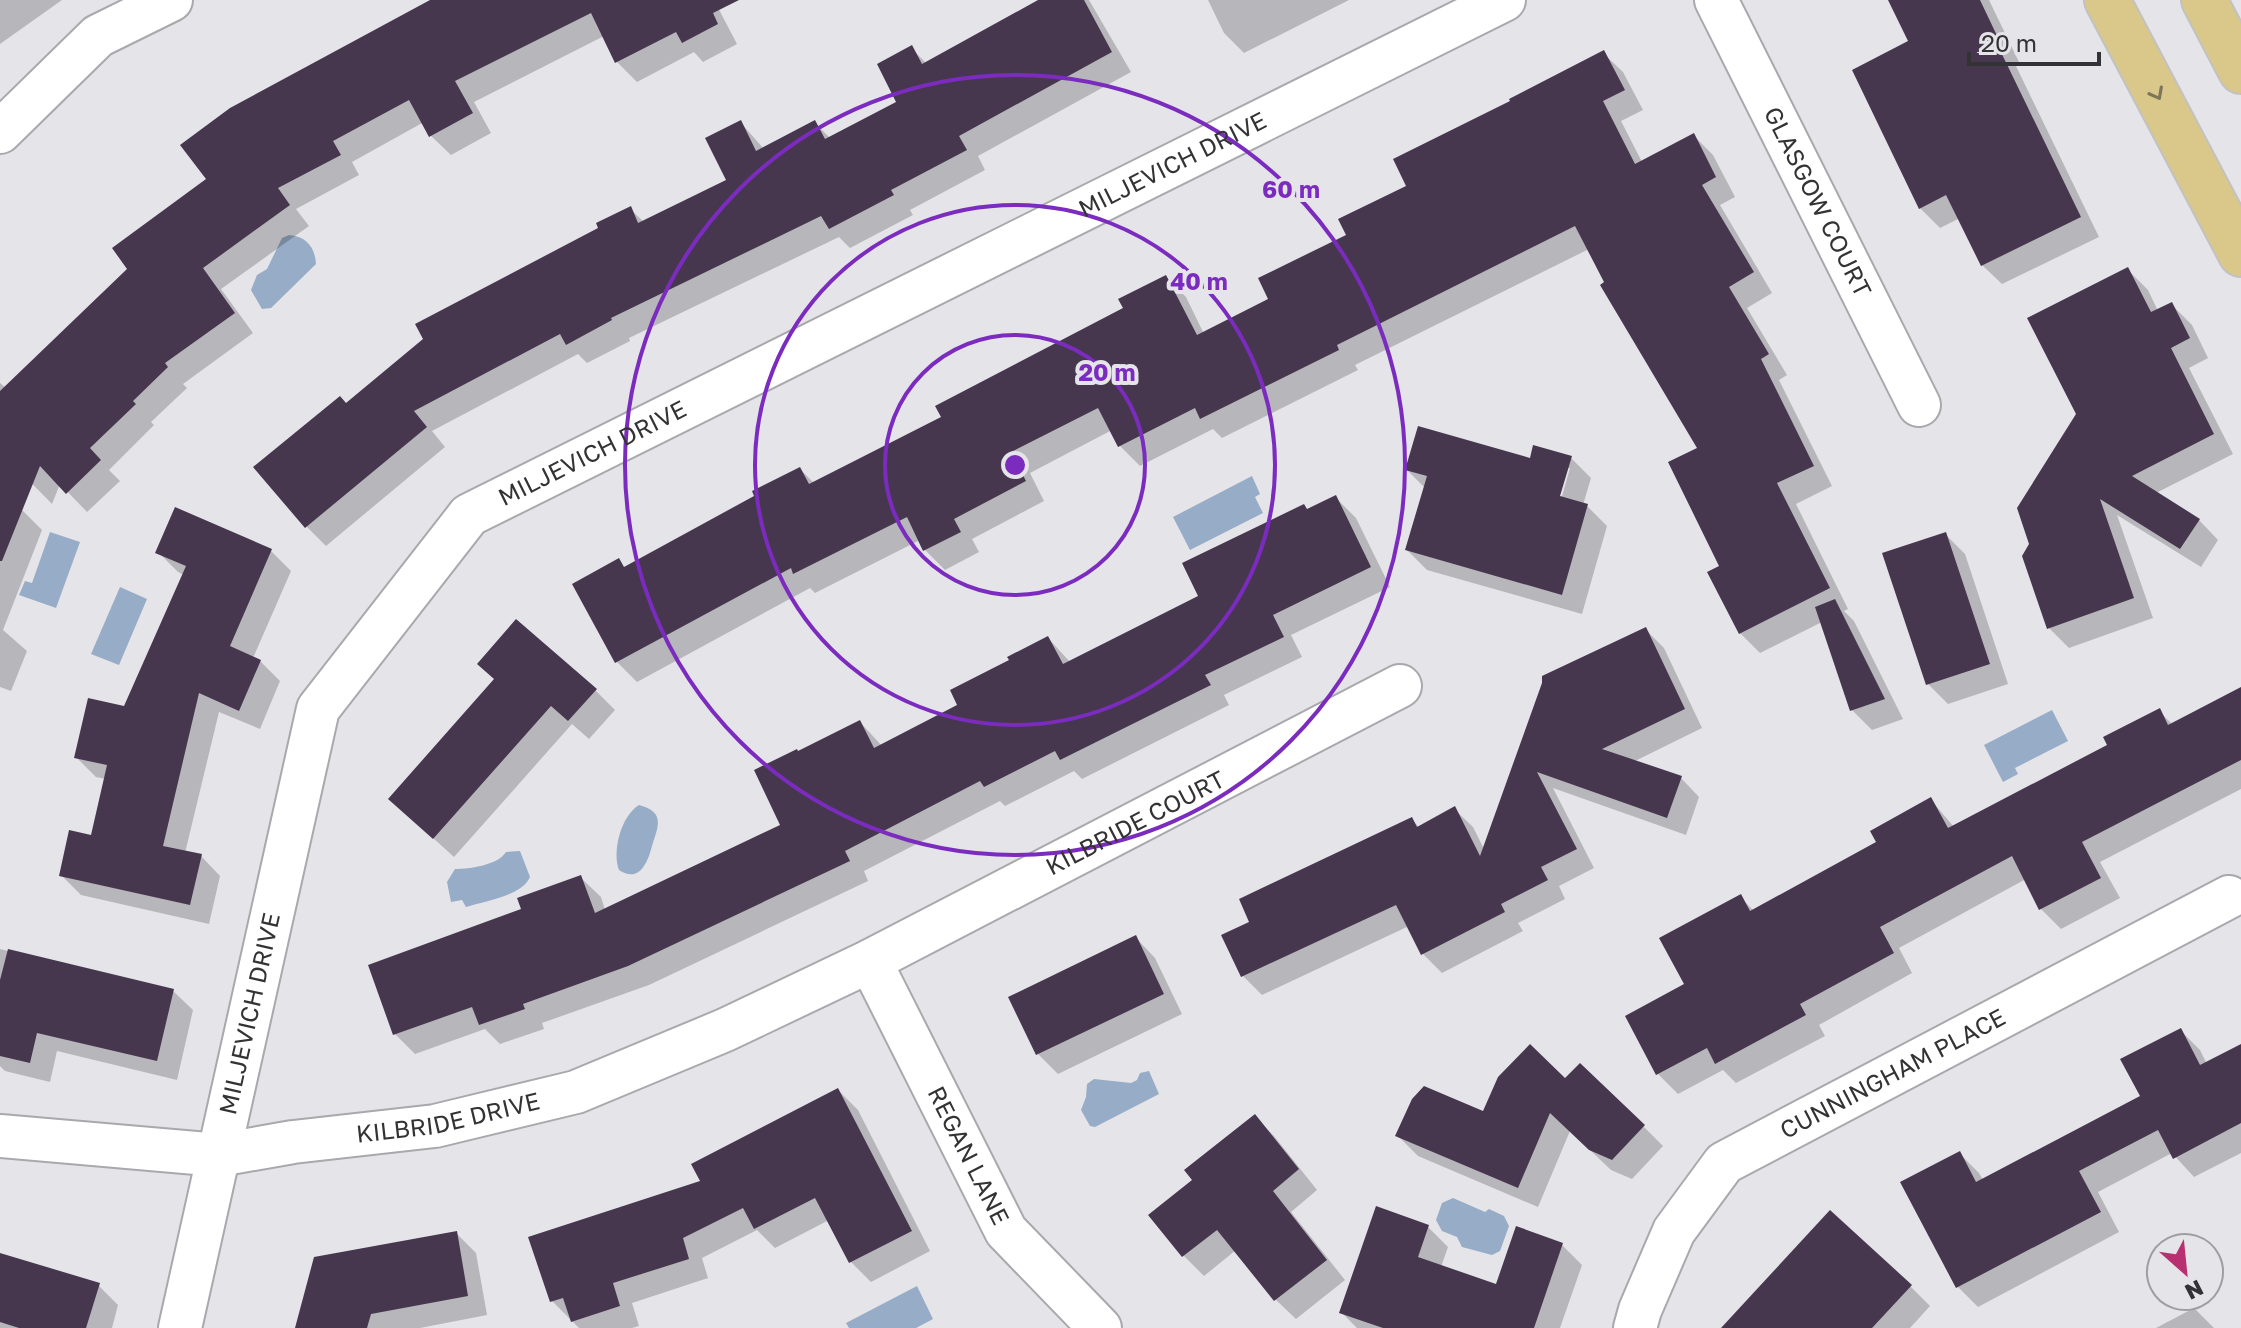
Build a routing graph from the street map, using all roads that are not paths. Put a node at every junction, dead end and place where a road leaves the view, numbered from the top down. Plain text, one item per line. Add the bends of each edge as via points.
1 (171, 0) edge
2 (1504, 0) edge
3 (1716, 0) edge
4 (2107, 0) edge
5 (2204, 0) edge
6 (2241, 71) edge
7 (0, 132) edge
8 (2241, 254) edge
9 (1919, 405) dead end
10 (1400, 686) dead end
11 (2229, 897) dead end
12 (870, 961) junction
13 (0, 1136) edge
14 (219, 1155) junction
15 (180, 1328) edge
16 (1100, 1328) edge
17 (1635, 1328) edge

1 - 7 street via 98,36
2 - 14 street, MILJEVICH DRIVE via 469,515 318,709
3 - 9 street, GLASGOW COURT
4 -> 8 main road
5 - 6 main road
10 - 12 street, KILBRIDE COURT
11 - 17 street, CUNNINGHAM PLACE via 1724,1163 1674,1231
12 - 14 street, KILBRIDE DRIVE via 725,1030 576,1092 435,1126
12 - 16 street, REGAN LANE via 1006,1231
13 - 14 street, KILBRIDE DRIVE
14 - 15 street, MILJEVICH DRIVE

